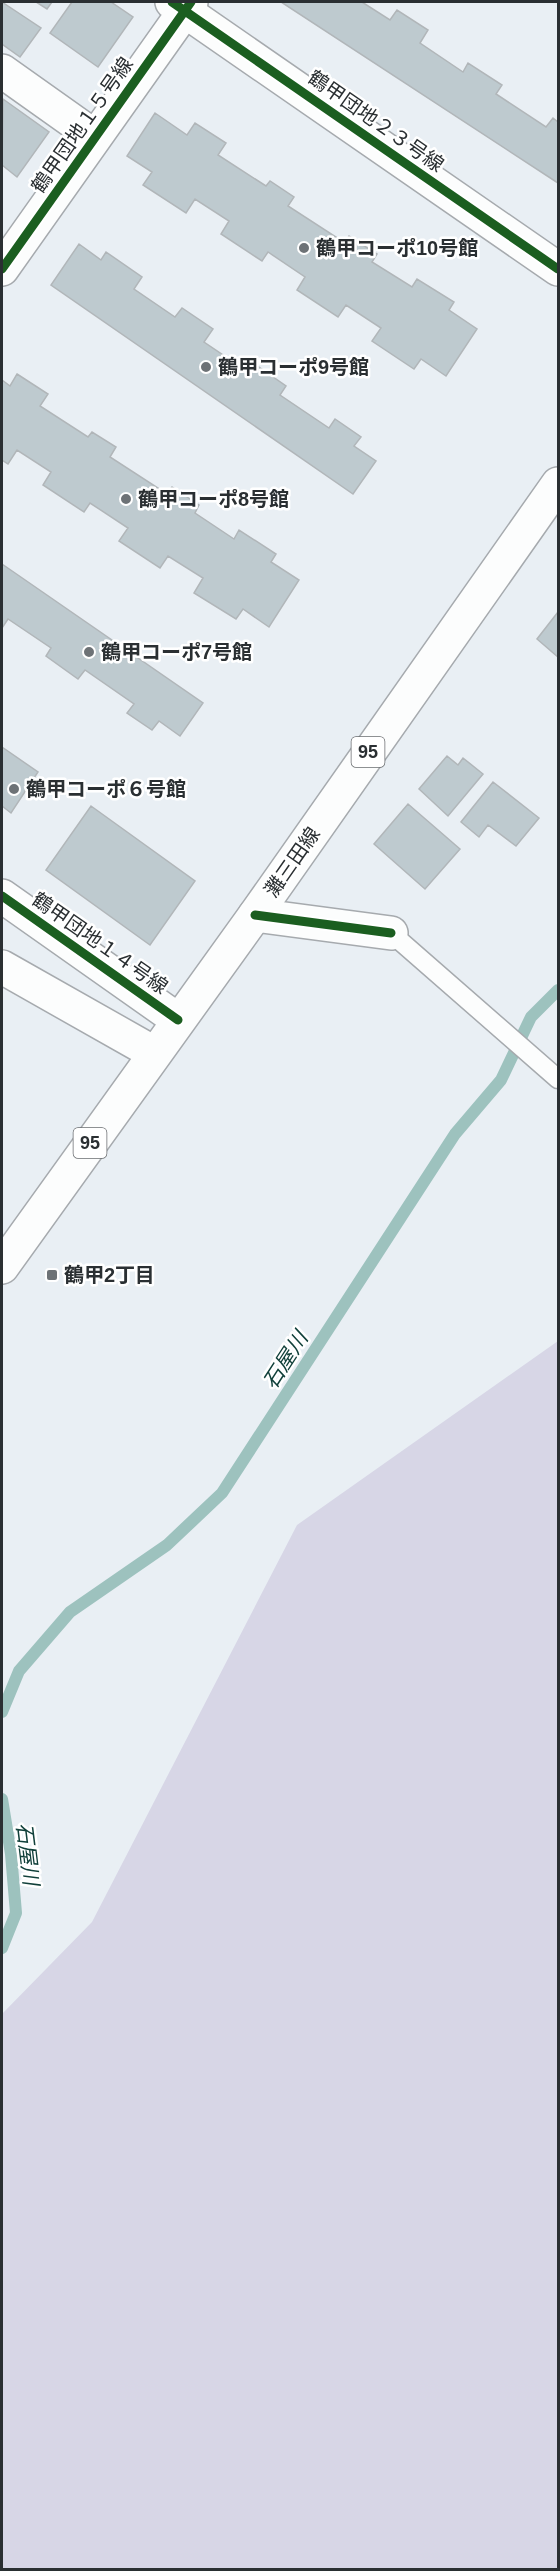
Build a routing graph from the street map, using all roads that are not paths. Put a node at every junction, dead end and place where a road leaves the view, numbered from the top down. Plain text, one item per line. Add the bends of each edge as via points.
1 (183, 4) edge
2 (2, 71) edge
3 (94, 137) junction
4 (6, 251) edge
5 (558, 269) edge
6 (558, 484) edge
7 (2, 896) edge
8 (255, 915) junction
9 (391, 933) joint
10 (2, 967) edge
11 (178, 1020) junction
12 (154, 1053) junction
13 (558, 1079) edge
14 (2, 1267) edge

1 - 3 street, 鶴甲団地１５号線
1 - 5 street, 鶴甲団地２３号線
2 - 3 street
3 - 4 street, 鶴甲団地１５号線
6 - 8 street, 灘三田線 / 95
7 - 11 street, 鶴甲団地１４号線
8 - 9 street
8 - 11 street, 灘三田線 / 95
9 - 13 lane
10 - 12 street
11 - 12 street, 灘三田線 / 95
12 - 14 street, 灘三田線 / 95

